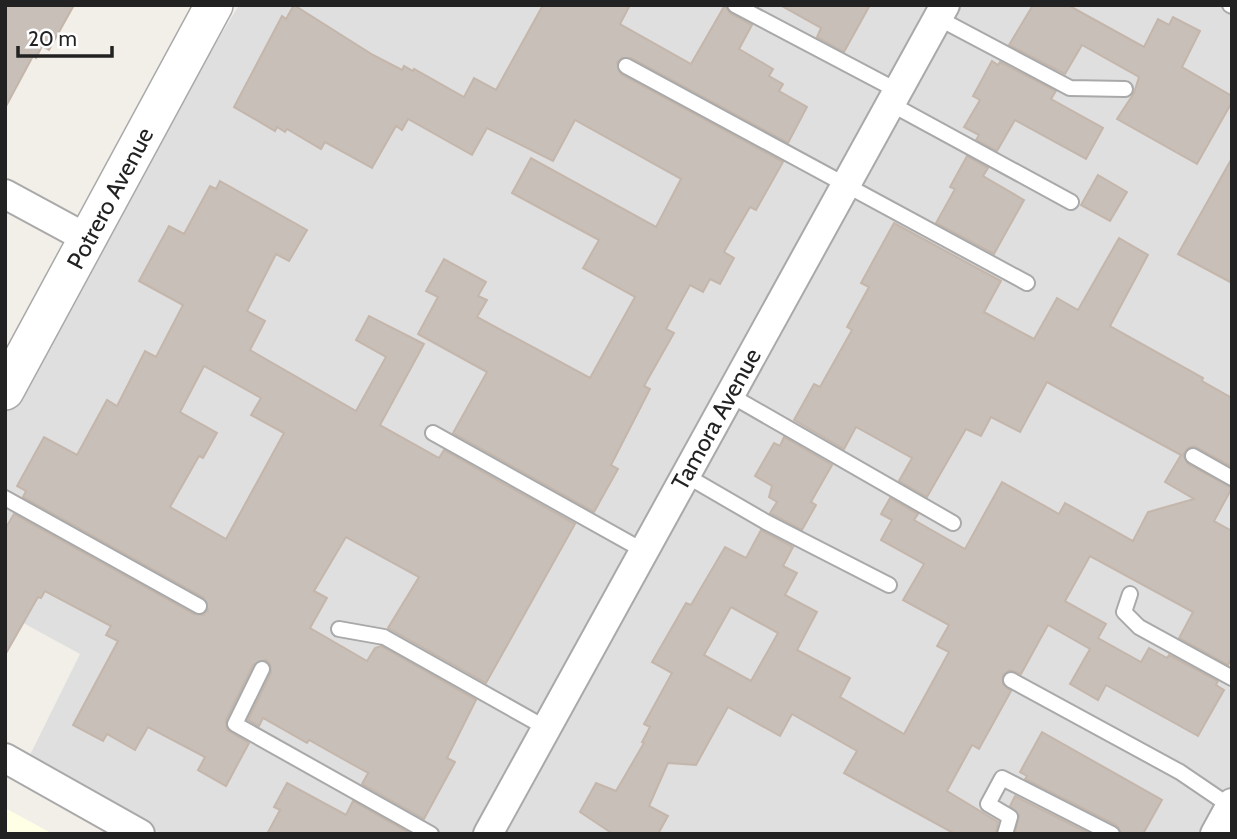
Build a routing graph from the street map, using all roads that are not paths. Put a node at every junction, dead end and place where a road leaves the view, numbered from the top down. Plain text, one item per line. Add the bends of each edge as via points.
1 (735, 5) edge
2 (209, 7) edge
3 (942, 12) edge
4 (626, 66) dead end
5 (1125, 89) dead end
6 (894, 97) junction
7 (847, 184) junction
8 (5, 194) edge
9 (1071, 202) dead end
10 (88, 239) junction
11 (1027, 283) dead end
12 (5, 391) edge
13 (730, 395) junction
14 (433, 433) dead end
15 (1193, 456) dead end
16 (685, 475) junction
17 (1232, 478) edge
18 (5, 498) edge
19 (953, 523) dead end
20 (644, 551) junction
21 (889, 585) dead end
22 (1130, 594) dead end
23 (199, 606) dead end
24 (339, 629) dead end
25 (262, 669) dead end
26 (1232, 678) edge
27 (1011, 680) dead end
28 (546, 728) junction
29 (5, 758) edge
30 (1231, 804) edge
31 (140, 834) edge
32 (431, 834) edge
33 (488, 834) edge
34 (1005, 834) edge
35 (1112, 834) edge
36 (1215, 834) edge

1 - 6 lane
2 - 10 street, Potrero Avenue
3 - 5 lane via 1070,88
3 - 6 street, Tamora Avenue
4 - 7 lane
6 - 7 street, Tamora Avenue
6 - 9 lane
7 - 11 lane
7 - 13 street, Tamora Avenue
8 - 10 street
10 - 12 street, Potrero Avenue
13 - 16 street, Tamora Avenue
13 - 19 lane
14 - 20 lane
15 - 17 lane
16 - 20 street, Tamora Avenue
16 - 21 lane
18 - 23 lane
20 - 28 street, Tamora Avenue
22 - 26 lane via 1124,612 1139,627
24 - 28 lane via 384,637
25 - 32 lane via 235,724
27 - 30 lane
28 - 33 street, Tamora Avenue
29 - 31 street
30 - 36 street
34 - 35 lane via 1010,817 988,804 1002,778

